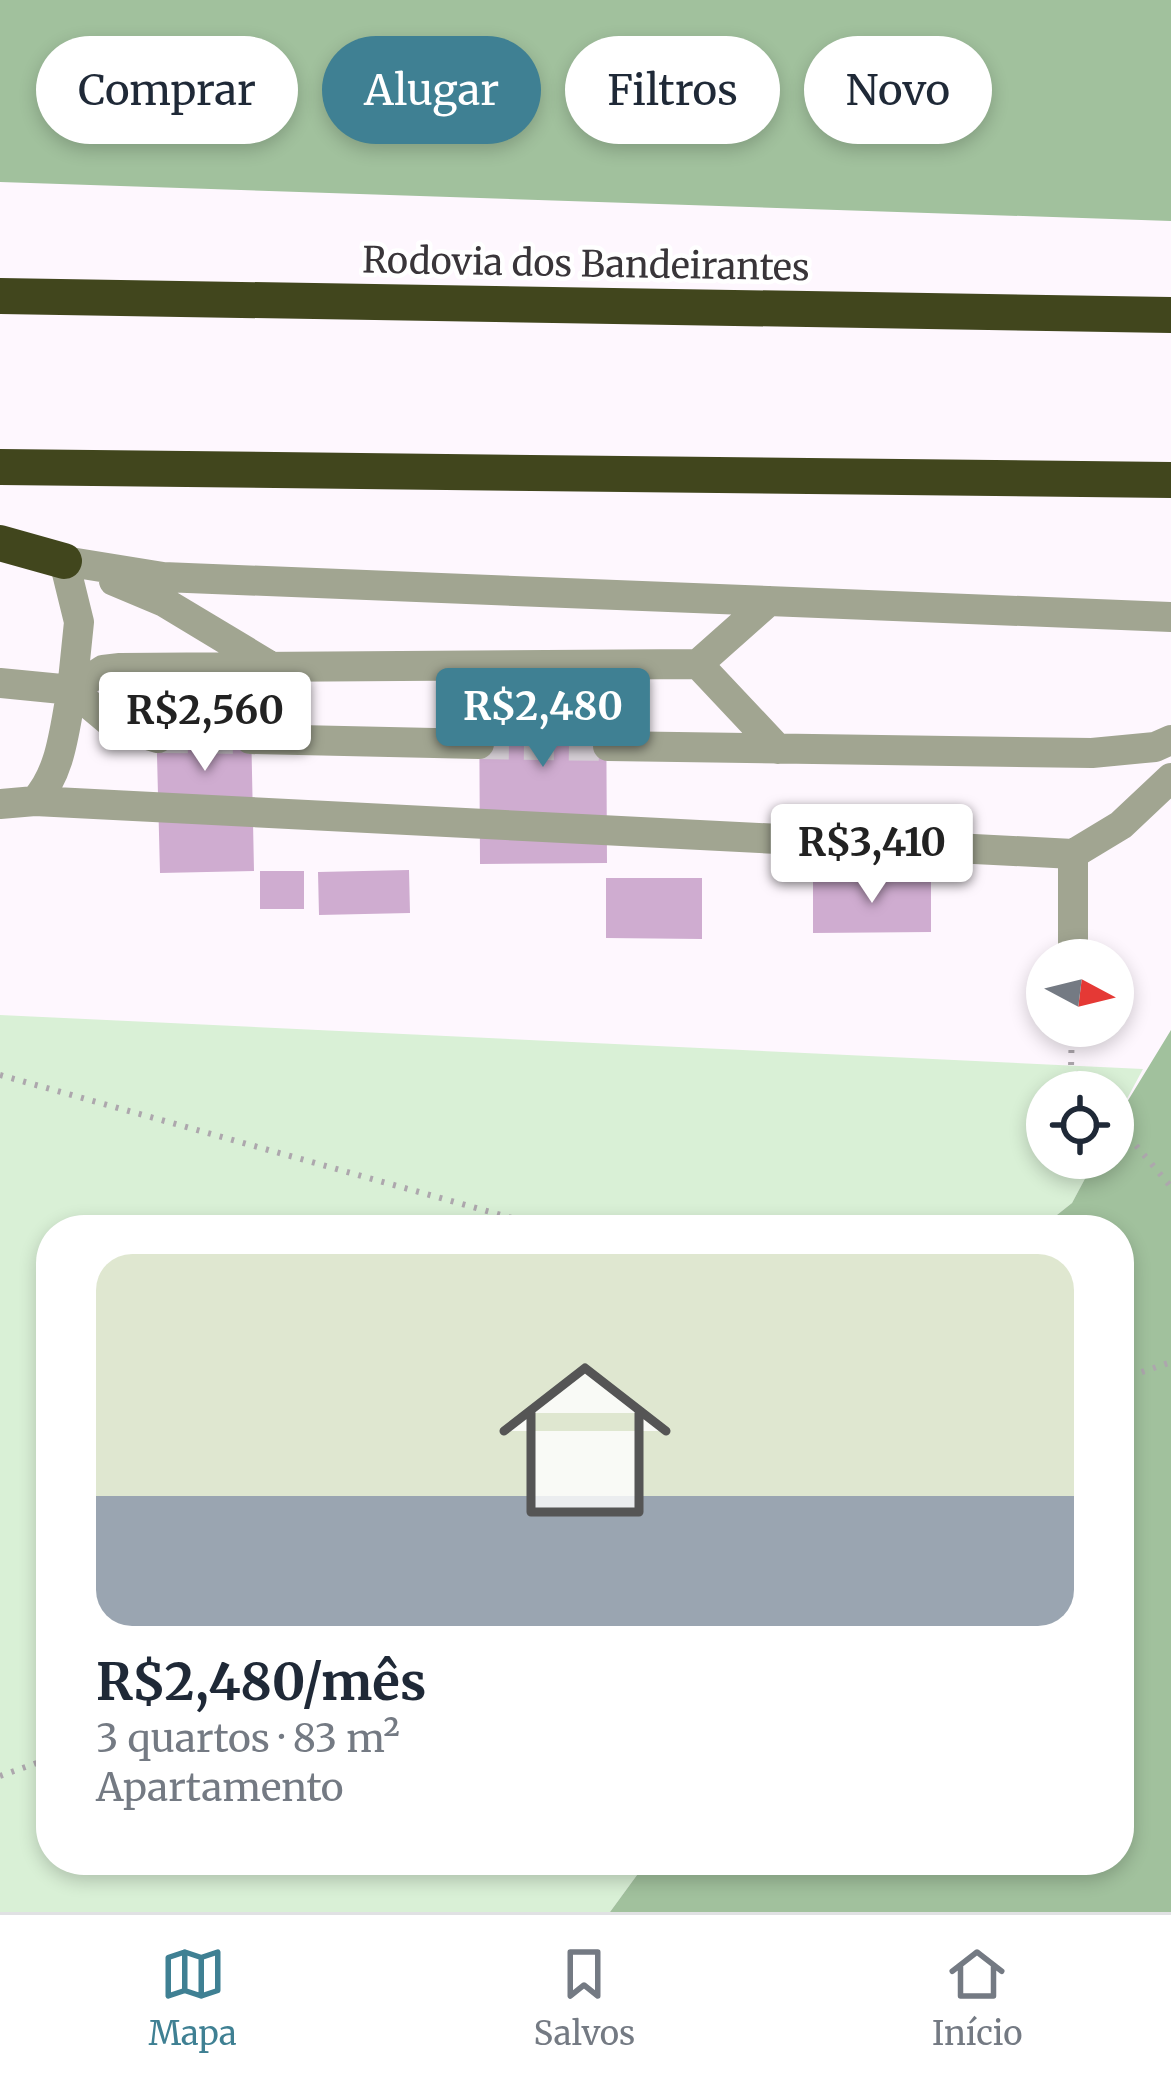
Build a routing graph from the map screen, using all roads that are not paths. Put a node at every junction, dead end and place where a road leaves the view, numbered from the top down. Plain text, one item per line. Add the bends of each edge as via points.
1 (0, 296) edge
2 (1171, 315) edge
3 (0, 467) edge
4 (1171, 480) edge
5 (0, 543) edge
6 (64, 561) junction
7 (769, 601) junction
8 (1171, 617) edge
9 (267, 664) junction
10 (698, 664) junction
11 (0, 683) edge
12 (72, 690) junction
13 (158, 738) tunnel mouth
14 (250, 739) tunnel mouth
15 (1171, 740) edge
16 (479, 744) tunnel mouth
17 (608, 746) tunnel mouth
18 (778, 749) junction
19 (1171, 778) edge
20 (35, 801) junction
21 (0, 804) edge
22 (1072, 854) junction
23 (1073, 939) edge

1 - 2 highway, Rodovia dos Bandeirantes
3 - 4 highway
5 - 6 highway
6 - 7 lane via 163,577
6 - 9 lane via 164,602
6 - 12 lane via 79,622
7 - 8 lane
7 - 10 lane
9 - 10 lane
9 - 12 lane via 103,670
10 - 18 lane
11 - 12 lane
12 - 13 lane via 114,725
12 - 20 lane via 56,770
14 - 16 lane
15 - 18 lane via 1092,753
17 - 18 lane
19 - 22 lane via 1121,825
20 - 21 lane
20 - 22 lane
22 - 23 lane

